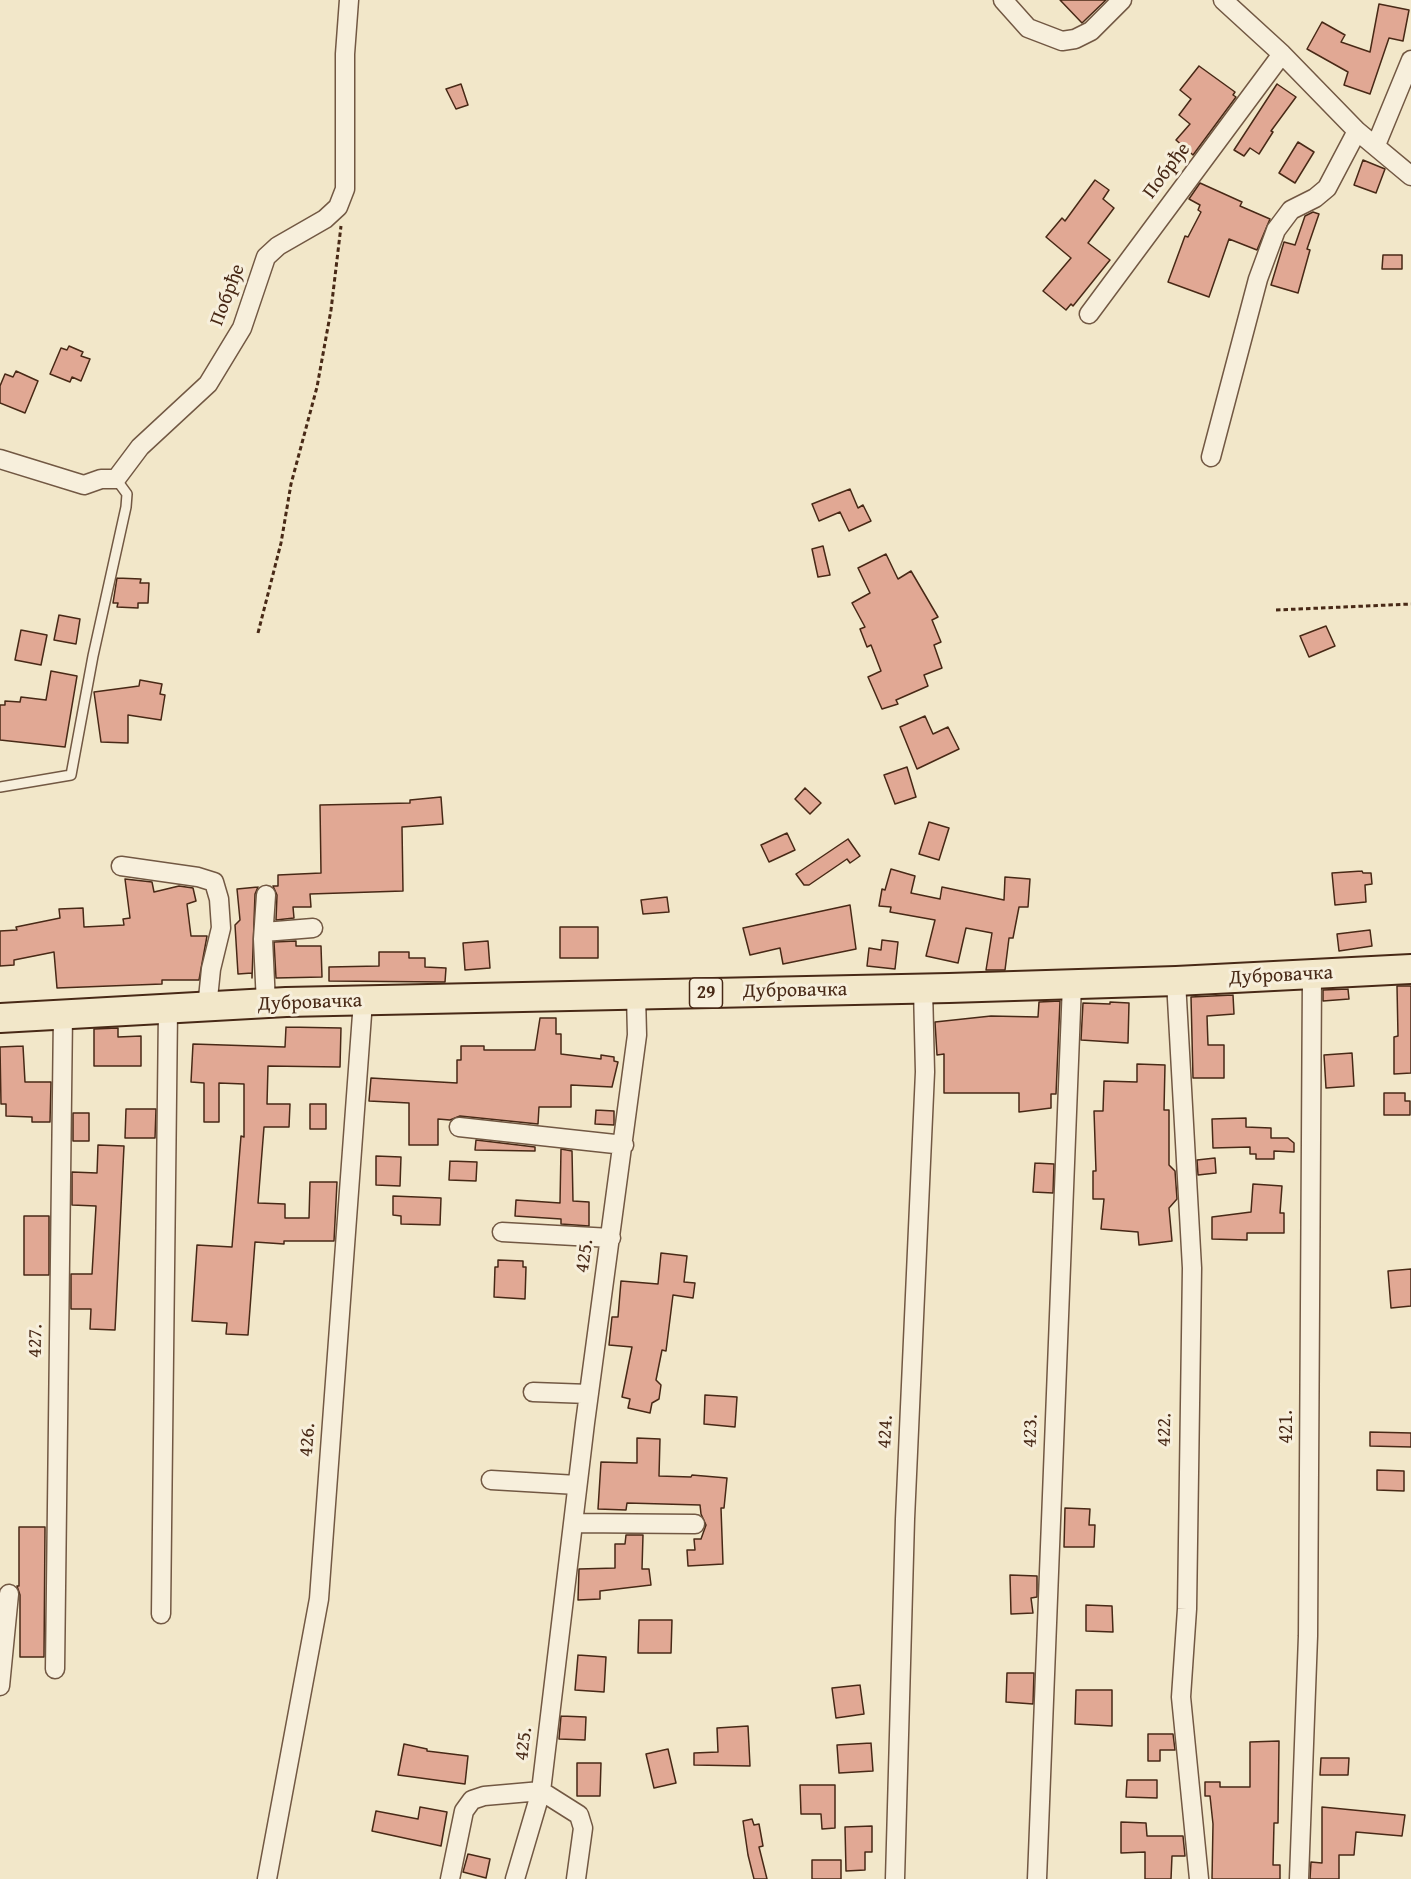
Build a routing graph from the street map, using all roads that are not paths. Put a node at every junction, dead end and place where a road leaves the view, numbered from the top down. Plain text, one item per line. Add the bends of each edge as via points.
1 (349, 0) edge
2 (1003, 0) edge
3 (1122, 0) edge
4 (1223, 0) edge
5 (1282, 54) junction
6 (1411, 60) edge
7 (1357, 130) junction
8 (1376, 145) junction
9 (1411, 176) edge
10 (1089, 314) dead end
11 (1211, 457) dead end
12 (0, 459) edge
13 (116, 479) junction
14 (0, 787) edge
15 (121, 866) dead end
16 (266, 895) dead end
17 (313, 928) dead end
18 (264, 932) junction
19 (1411, 969) edge
20 (1312, 975) junction
21 (1176, 981) junction
22 (1072, 984) junction
23 (923, 988) junction
24 (636, 995) junction
25 (363, 1001) junction
26 (266, 1004) junction
27 (207, 1008) junction
28 (168, 1010) junction
29 (63, 1014) junction
30 (0, 1018) edge
31 (459, 1127) dead end
32 (624, 1145) junction
33 (502, 1232) dead end
34 (611, 1238) junction
35 (533, 1392) dead end
36 (589, 1394) junction
37 (491, 1480) dead end
38 (578, 1485) junction
39 (573, 1523) junction
40 (695, 1524) dead end
41 (9, 1593) dead end
42 (161, 1614) dead end
43 (55, 1669) dead end
44 (0, 1686) edge
45 (541, 1791) junction
46 (267, 1879) edge
47 (450, 1879) edge
48 (515, 1879) edge
49 (576, 1879) edge
50 (895, 1879) edge
51 (1037, 1879) edge
52 (1199, 1879) edge
53 (1299, 1879) edge

1 - 13 street, Побрђе via 345,189 338,207 267,257 242,328 208,384 140,447
2 - 3 street via 1028,28 1062,40 1091,32
4 - 5 street
5 - 7 street
5 - 10 street, Побрђе
6 - 8 street
7 - 8 street
7 - 11 street via 1327,188 1291,210 1276,230 1258,279
8 - 9 street
12 - 13 street via 84,485
13 - 14 lane via 127,494 126,507 71,776
15 - 27 street via 214,882 221,928
16 - 18 street
17 - 18 street
18 - 26 street
19 - 20 main road, Дубровачка / 29
20 - 21 main road, Дубровачка / 29
20 - 53 street, 421. via 1308,1636
21 - 22 main road, Дубровачка / 29
21 - 52 street, 422. via 1192,1268 1187,1609 1181,1697
22 - 23 main road, Дубровачка / 29
22 - 51 street, 423.
23 - 24 main road, Дубровачка / 29
23 - 50 street, 424. via 926,1072 905,1519
24 - 25 main road, Дубровачка / 29
24 - 32 street, 425. via 637,1035
25 - 26 main road, Дубровачка / 29
25 - 46 street, 426. via 319,1599
26 - 27 main road, Дубровачка / 29
27 - 28 main road, Дубровачка / 29
28 - 29 main road, Дубровачка / 29
28 - 42 street
29 - 30 main road, Дубровачка / 29
29 - 43 street, 427.
31 - 32 street
32 - 34 street, 425.
33 - 34 street
34 - 36 street, 425.
35 - 36 street
36 - 38 street, 425.
37 - 38 street
38 - 39 street, 425.
39 - 40 street
39 - 45 street, 425.
41 - 44 street
45 - 47 street, 425. via 471,1800 464,1811
45 - 48 street, 425.
45 - 49 street via 579,1815 582,1828

